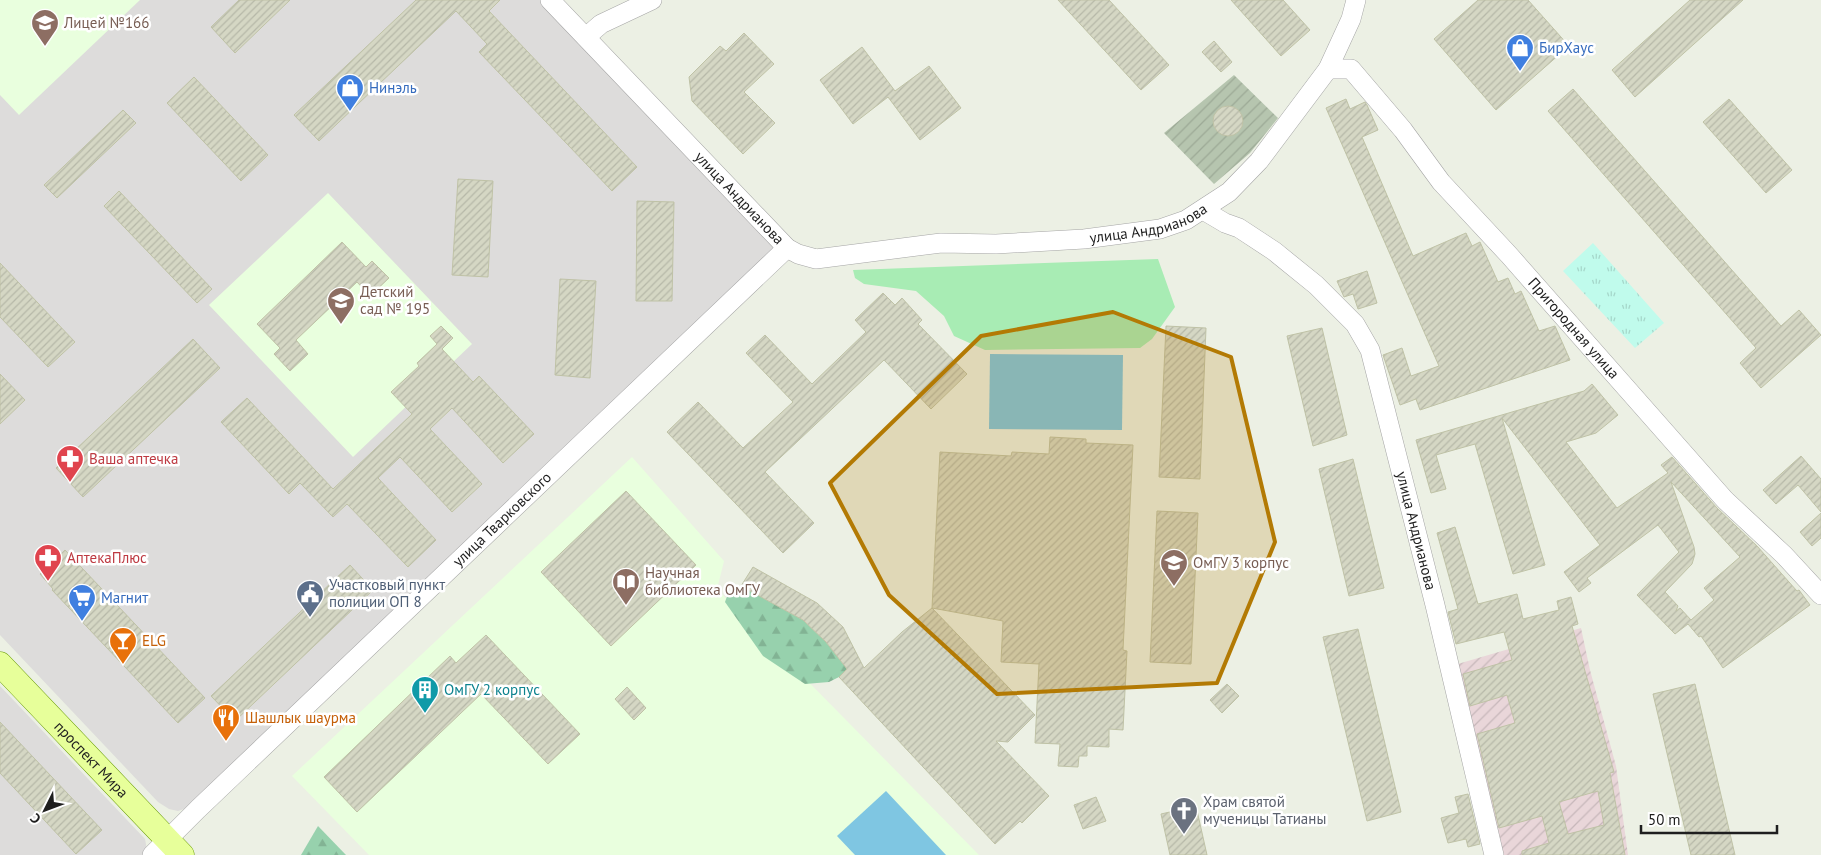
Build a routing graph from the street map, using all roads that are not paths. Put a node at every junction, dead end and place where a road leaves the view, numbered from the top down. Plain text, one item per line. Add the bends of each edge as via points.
1 (550, 0) edge
2 (652, 0) edge
3 (1356, 0) edge
4 (586, 38) junction
5 (1328, 69) junction
6 (1203, 210) junction
7 (787, 248) junction
8 (1821, 595) edge
9 (0, 664) edge
10 (167, 850) edge
11 (1494, 855) edge

1 - 4 street, улица Андрианова
2 - 4 street via 600,24
3 - 5 street
4 - 7 street, улица Андрианова
5 - 6 street via 1259,161 1229,192
5 - 8 street, Пригородная улица via 1351,69 1403,130 1441,182 1509,254 1725,500
6 - 7 street, улица Андрианова via 1160,229 1084,239 996,244 941,243 816,258
6 - 11 street, улица Андрианова via 1274,251 1316,285 1355,324 1370,350
7 - 10 street, улица Тварковского via 566,457
9 - 10 main road, проспект Мира

